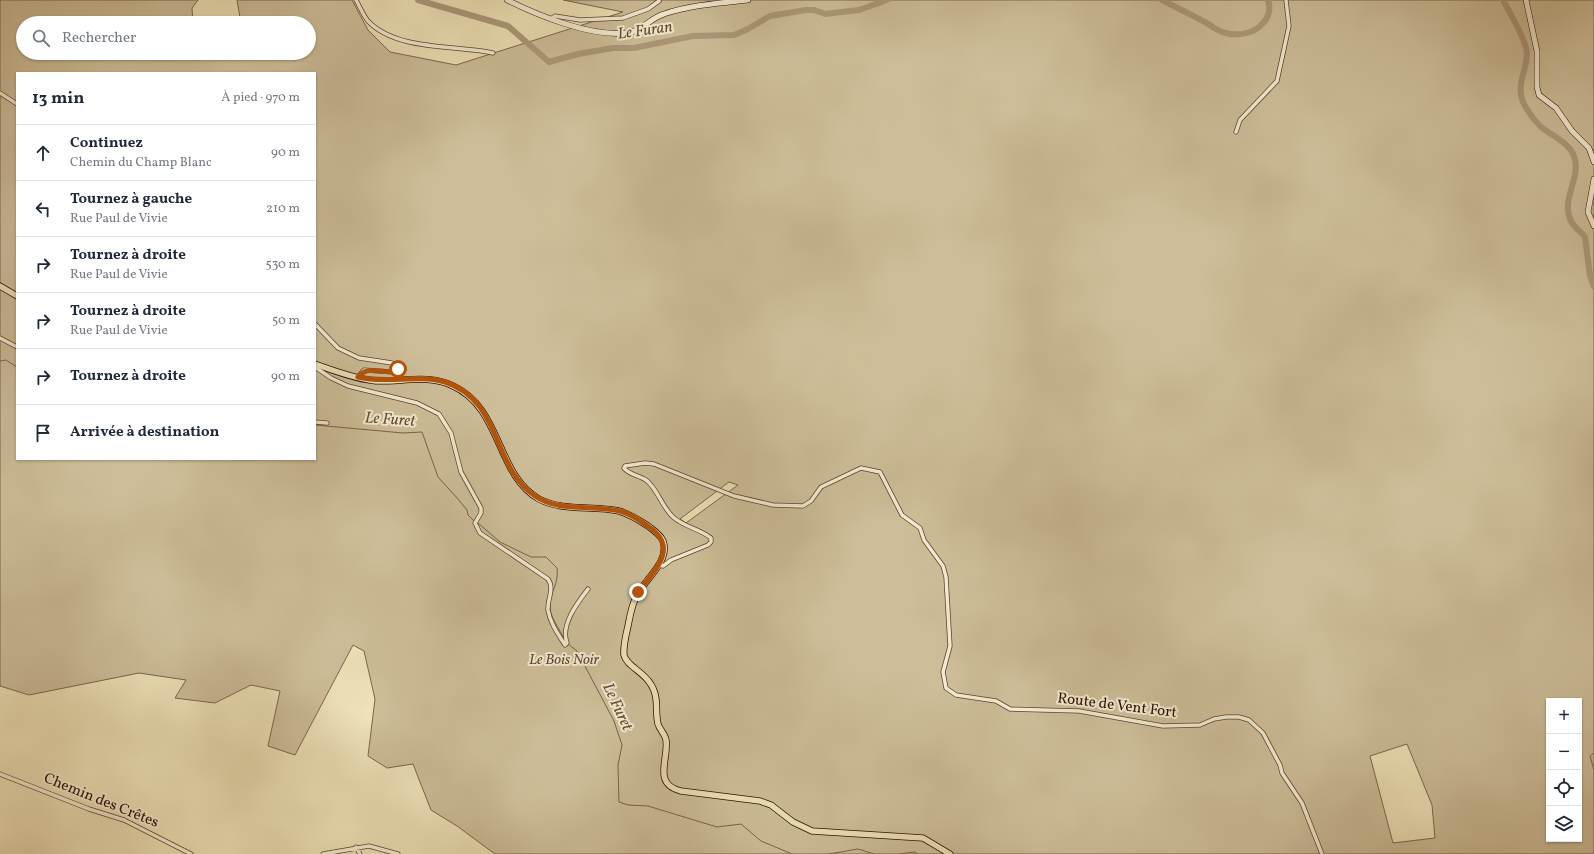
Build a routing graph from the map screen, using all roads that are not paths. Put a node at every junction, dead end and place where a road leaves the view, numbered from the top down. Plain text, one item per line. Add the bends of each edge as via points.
1 (356, 0) edge
2 (507, 0) edge
3 (748, 0) edge
4 (1286, 0) edge
5 (1526, 0) edge
6 (659, 1) edge
7 (551, 19) junction
8 (493, 53) dead end
9 (0, 93) edge
10 (16, 103) edge
11 (1236, 132) dead end
12 (1594, 162) edge
13 (1594, 180) edge
14 (1594, 226) edge
15 (0, 286) edge
16 (16, 295) edge
17 (316, 325) edge
18 (0, 338) edge
19 (16, 346) edge
20 (316, 364) edge
21 (316, 368) edge
22 (358, 377) junction
23 (316, 422) edge
24 (327, 423) dead end
25 (658, 565) junction
26 (588, 589) dead end
27 (0, 774) edge
28 (356, 847) junction
29 (191, 854) edge
30 (323, 854) edge
31 (360, 854) edge
32 (398, 854) edge
33 (950, 854) edge
34 (1322, 854) edge

1 - 8 street via 369,22 387,36 403,41
2 - 7 street
3 - 7 street via 707,4 664,14 627,34 586,28
4 - 11 street via 1289,26 1276,81 1240,120
5 - 12 street via 1537,51 1539,95 1553,104 1572,131 1589,148
6 - 7 street via 648,9 623,18 580,20 555,16
9 - 10 street
13 - 14 street via 1588,212
15 - 16 main road
17 - 22 street via 338,348 359,358 392,363 398,367 393,372 364,370
18 - 19 street
20 - 22 main road
21 - 26 street via 348,386 418,403 439,414 451,432 461,472 481,508 475,522 480,533 548,579 551,588 549,613 554,627 566,644 567,626 578,602
22 - 25 main road via 376,380 429,379 460,389 476,401 483,411 515,474 528,491 553,504 614,510 630,515 659,535 663,542 663,556
23 - 24 street
25 - 33 main road via 638,592 632,607 624,653 629,663 643,674 654,691 658,725 666,742 664,775 670,786 681,791 760,801 771,805 793,822 812,831 913,837 930,842
25 - 34 street, Route de Vent Fort via 663,566 671,560 708,545 711,538 674,518 651,485 645,479 626,471 625,466 654,464 734,496 773,505 803,506 811,501 821,487 861,468 880,472 902,515 920,528 924,540 943,566 946,577 950,646 944,672 946,688 965,698 996,700 1010,709 1079,711 1163,726 1200,725 1226,717 1249,720 1263,733 1282,773 1302,803
27 - 29 street, Chemin des Crêtes via 124,820
28 - 30 street
28 - 31 street
28 - 32 street via 376,847

